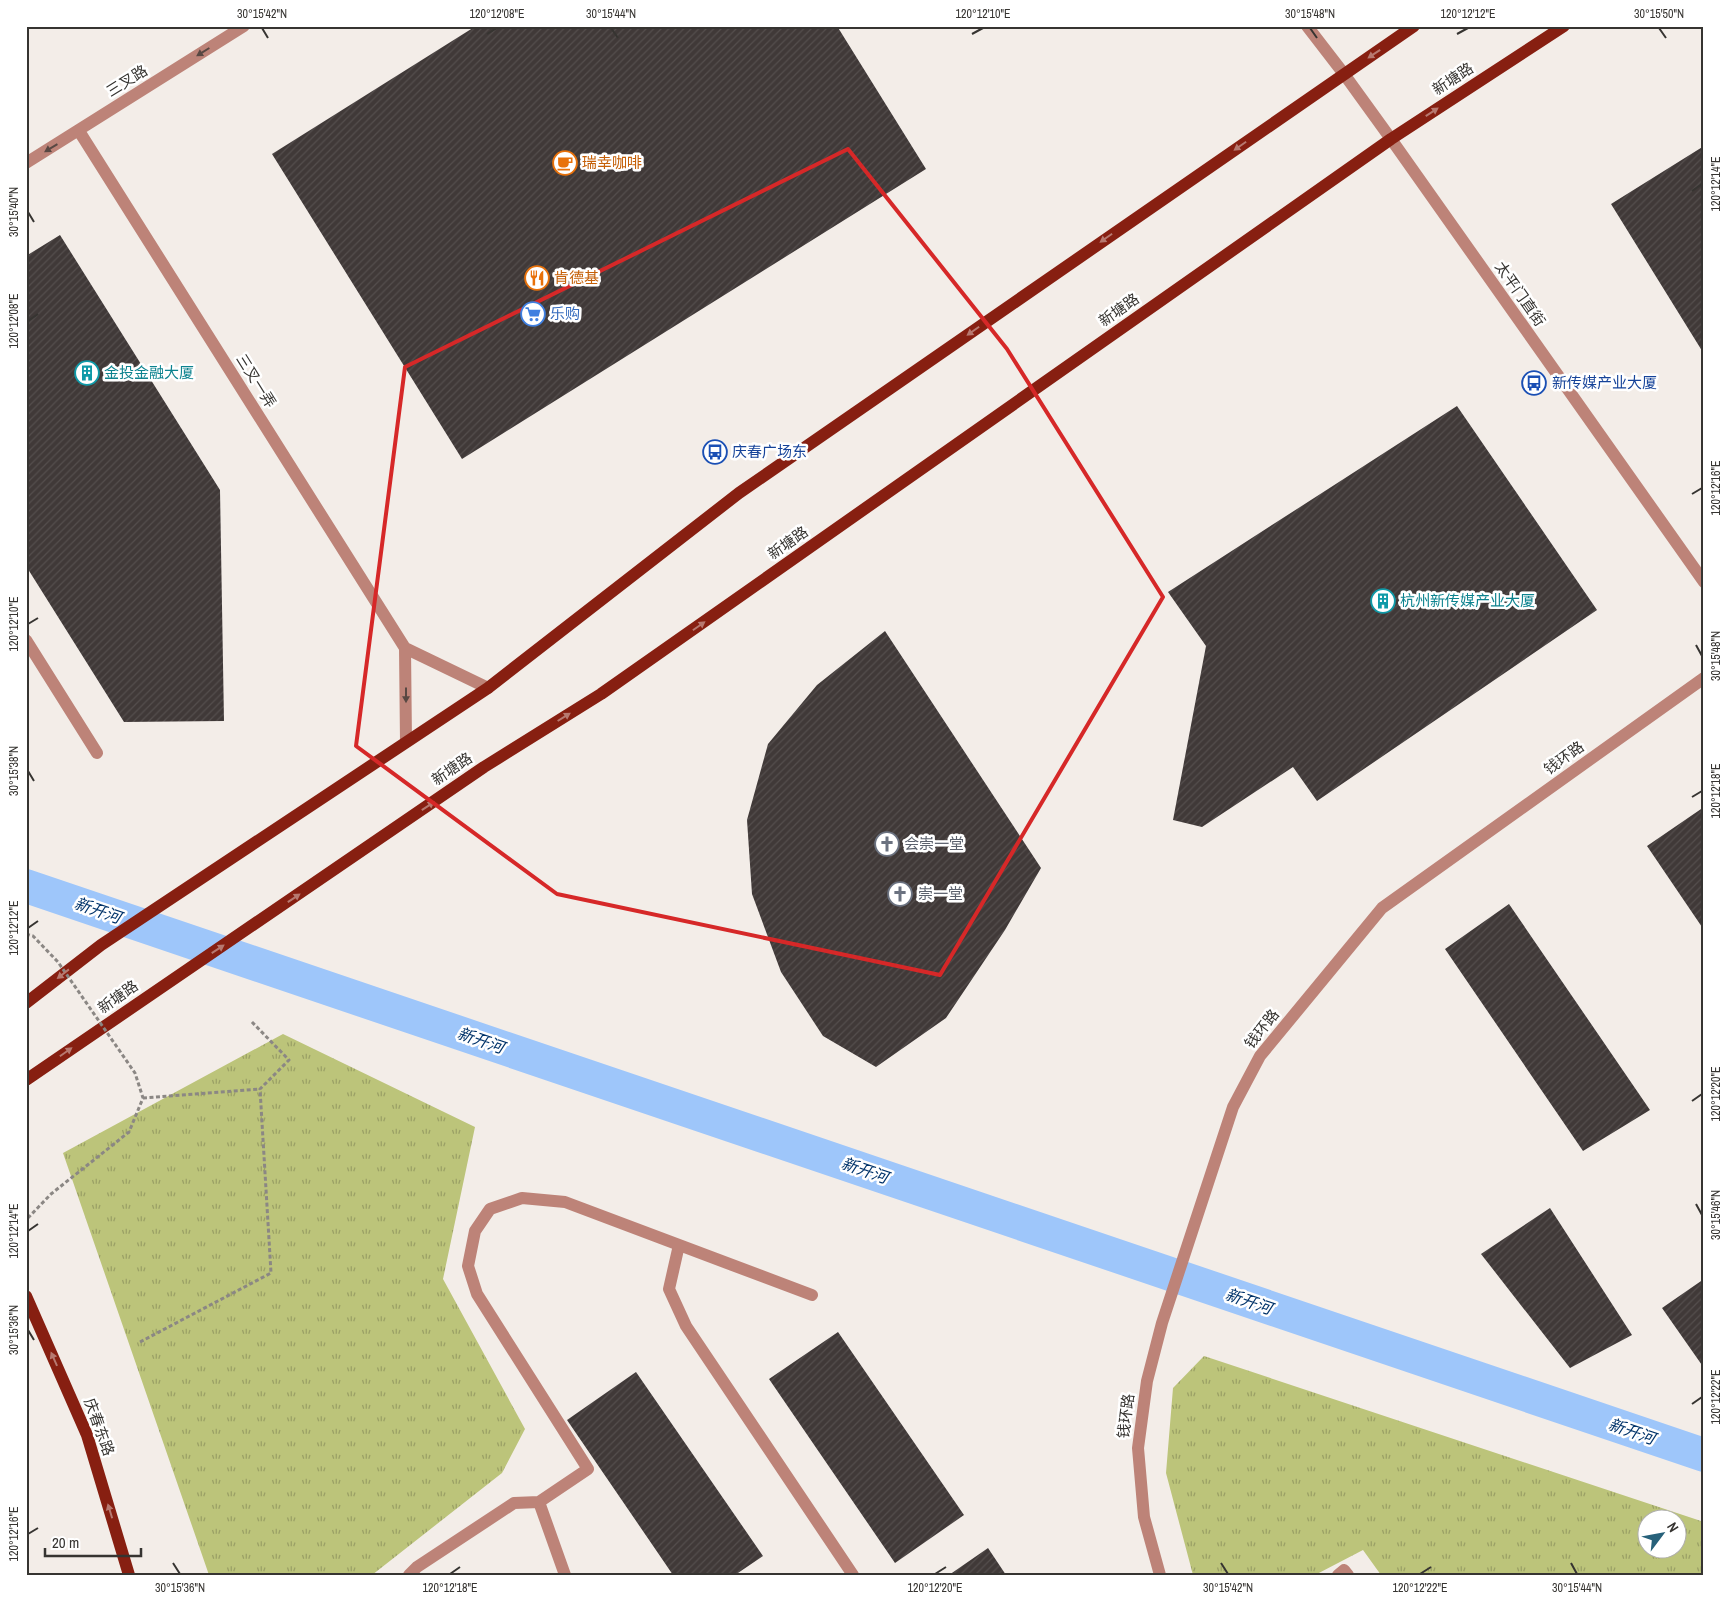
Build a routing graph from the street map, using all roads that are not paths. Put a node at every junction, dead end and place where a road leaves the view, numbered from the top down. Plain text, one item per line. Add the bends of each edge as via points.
1 (244, 26) edge
2 (1307, 26) edge
3 (1414, 26) edge
4 (1564, 26) edge
5 (1344, 74) junction
6 (78, 131) junction
7 (1391, 139) junction
8 (26, 163) edge
9 (1704, 582) edge
10 (26, 640) edge
11 (405, 648) junction
12 (1704, 678) edge
13 (488, 688) junction
14 (406, 742) junction
15 (97, 753) dead end
16 (26, 1003) edge
17 (26, 1080) edge
18 (679, 1245) junction
19 (812, 1295) dead end
20 (26, 1296) edge
21 (539, 1502) junction
22 (129, 1575) edge
23 (409, 1575) edge
24 (565, 1575) edge
25 (853, 1575) edge
26 (1160, 1575) edge
27 (1338, 1575) edge
28 (1348, 1575) edge

1 -> 6 street, 三叉路
2 - 5 street, 太平门直街
3 -> 5 main road
7 -> 4 main road, 新塘路
5 - 7 street, 太平门直街
5 -> 13 main road via 739,493
6 -> 8 street, 三叉路
6 - 11 street, 三叉一弄
7 - 9 street, 太平门直街
17 -> 7 main road, 新塘路 via 484,767 601,694
10 - 15 street
11 - 13 street
11 -> 14 street
12 - 26 street, 钱环路 via 1382,908 1260,1056 1233,1107 1146,1380 1138,1448 1144,1518
13 - 14 main road
14 -> 16 main road via 101,944
18 - 19 street
18 - 21 street via 565,1202 522,1198 490,1209 475,1231 468,1266 477,1294 588,1469
18 - 25 street via 669,1289 686,1326
22 -> 20 main road, 庆春东路 via 87,1435
21 - 23 street via 514,1503
21 - 24 street
27 - 28 street via 1344,1570

